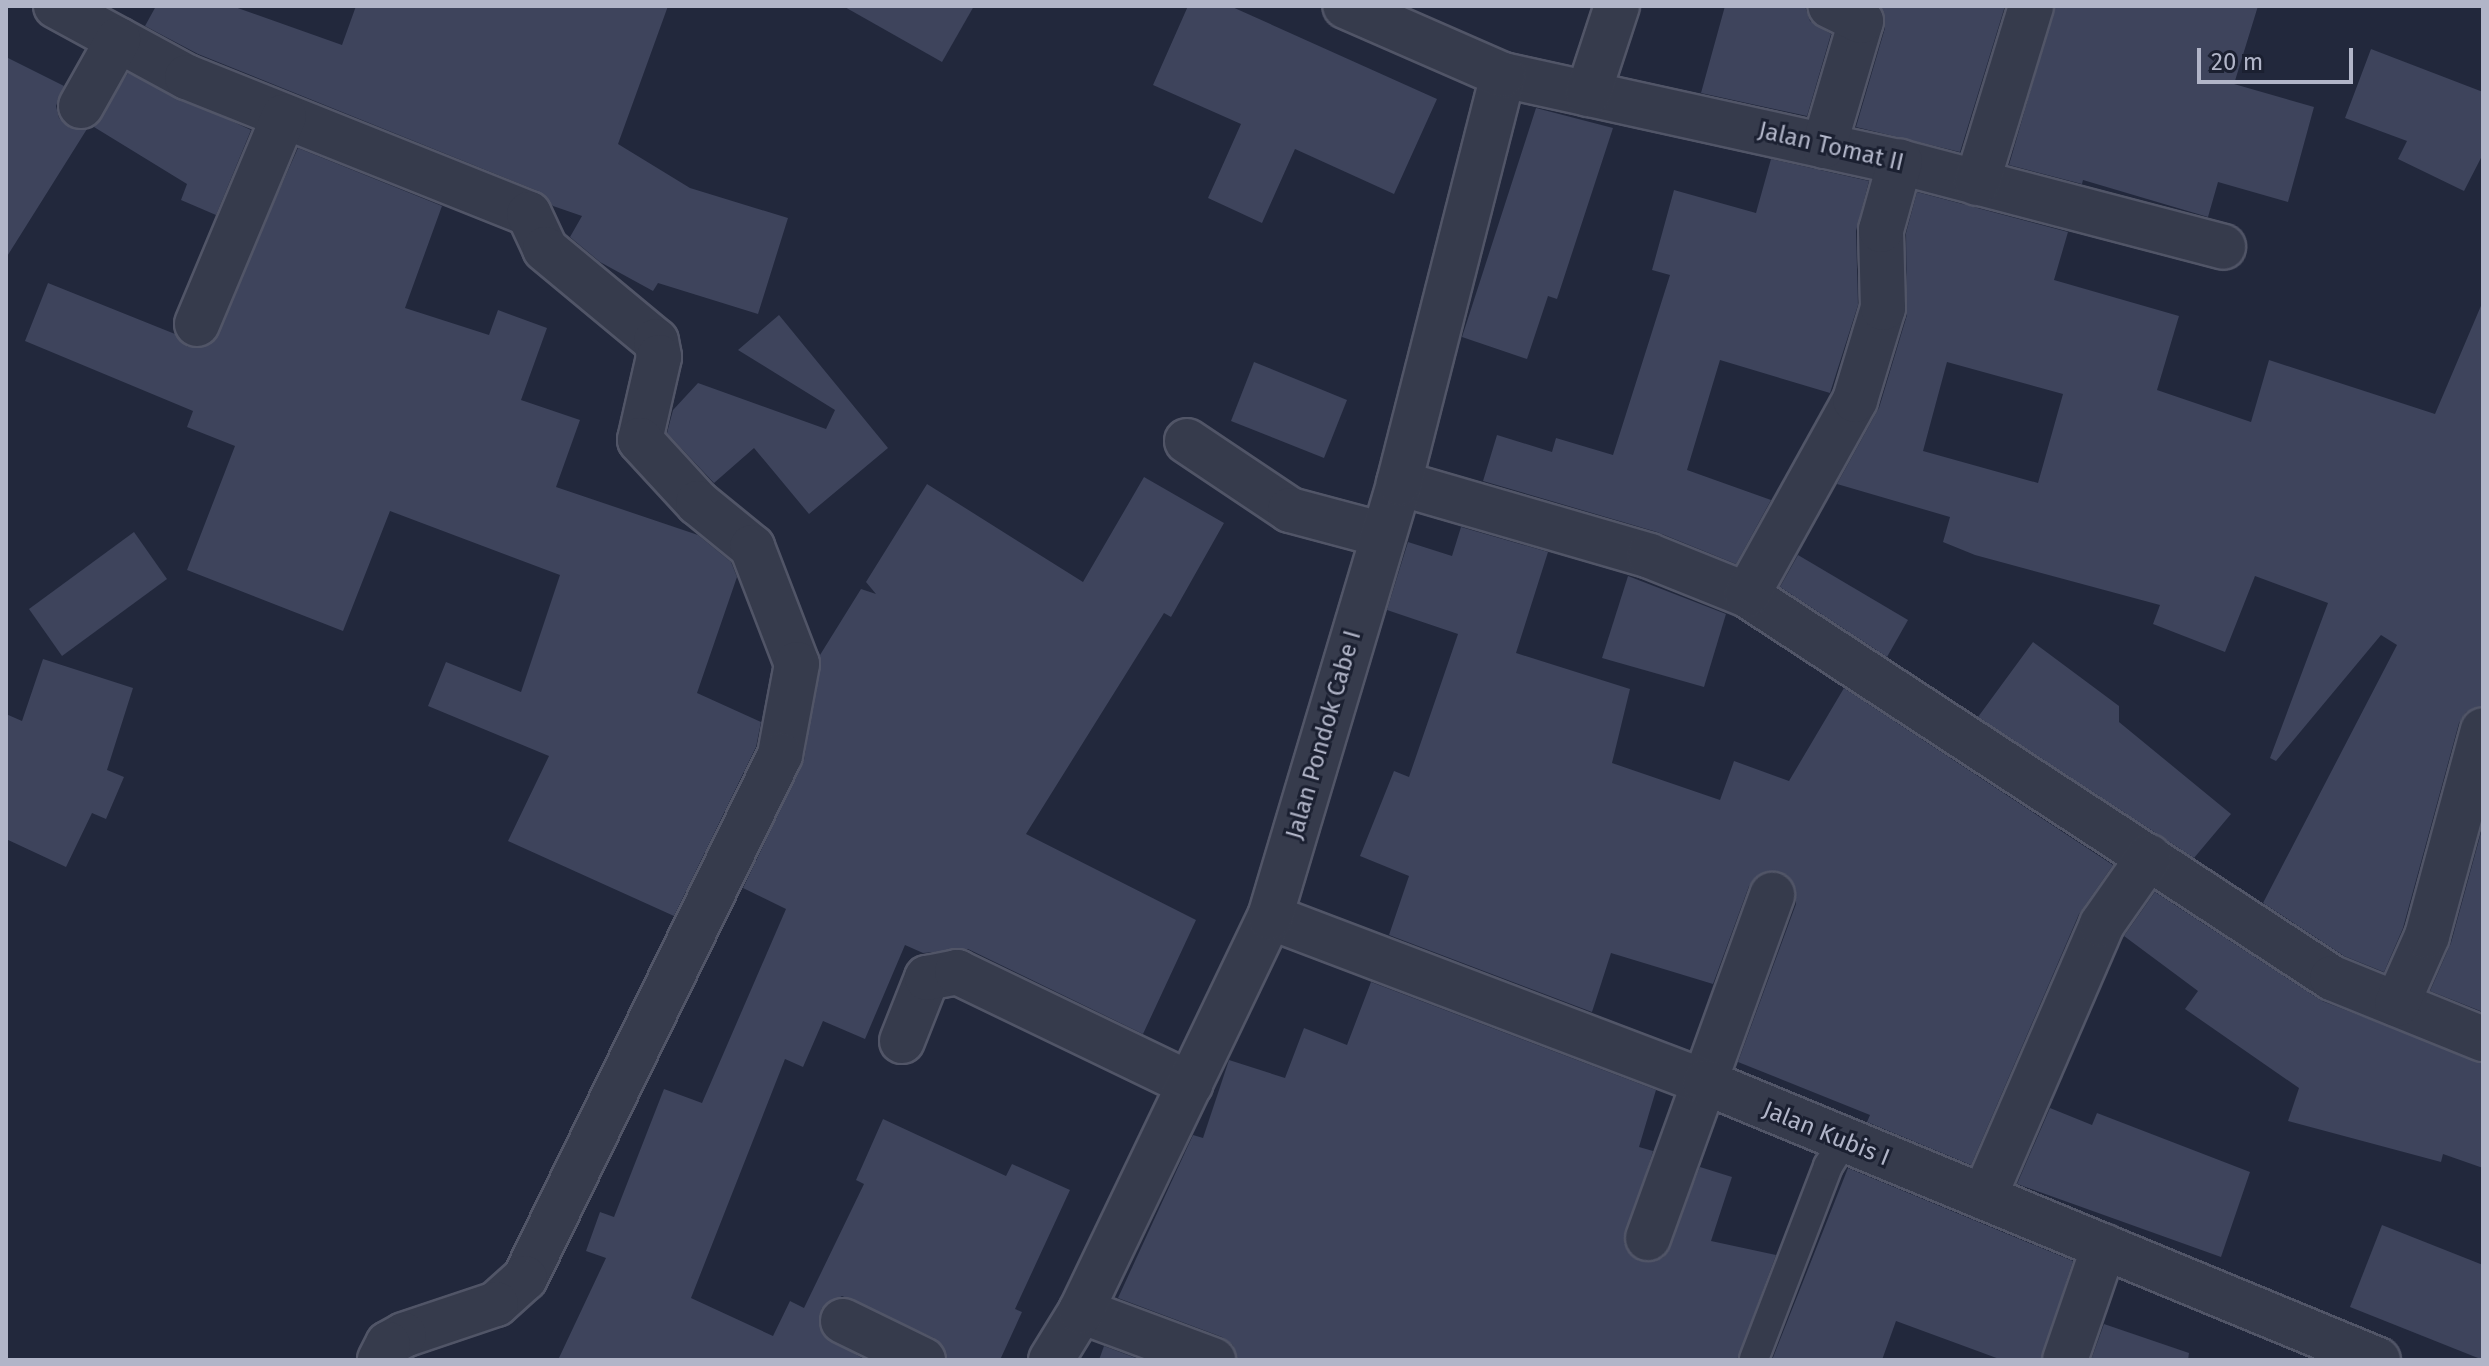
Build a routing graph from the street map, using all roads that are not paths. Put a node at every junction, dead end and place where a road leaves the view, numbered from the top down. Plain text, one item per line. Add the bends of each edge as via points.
1 (56, 6) edge
2 (1345, 6) edge
3 (1617, 6) edge
4 (1830, 6) edge
5 (2031, 6) edge
6 (118, 40) junction
7 (1503, 75) junction
8 (1588, 94) junction
9 (81, 106) dead end
10 (284, 116) junction
11 (1824, 146) junction
12 (1900, 162) junction
13 (1977, 183) junction
14 (2223, 247) dead end
15 (197, 324) dead end
16 (1187, 441) dead end
17 (1399, 483) junction
18 (1383, 535) junction
19 (1747, 595) junction
20 (2483, 730) edge
21 (2149, 857) junction
22 (1772, 895) dead end
23 (1270, 917) junction
24 (2397, 1004) junction
25 (2483, 1039) edge
26 (902, 1041) dead end
27 (1705, 1082) junction
28 (1190, 1084) junction
29 (1843, 1142) junction
30 (1984, 1197) junction
31 (1648, 1238) dead end
32 (2104, 1247) junction
33 (1081, 1311) junction
34 (843, 1321) dead end
35 (1754, 1359) edge
36 (380, 1360) edge
37 (923, 1360) edge
38 (1051, 1360) edge
39 (1213, 1360) edge
40 (2065, 1360) edge
41 (2378, 1360) edge

1 - 6 street
2 - 7 street, Jalan Tomat II
3 - 8 street
4 - 11 street via 1861,21
5 - 13 street
6 - 9 street
6 - 10 street via 187,77
7 - 8 street, Jalan Tomat II
7 - 17 street, Jalan Pondok Cabe I
8 - 11 street, Jalan Tomat II
10 - 15 street
10 - 36 street via 529,214 545,249 656,341 659,357 640,440 698,503 752,547 797,664 780,755 525,1278 496,1304 388,1344
11 - 12 street, Jalan Tomat II
12 - 13 street, Jalan Tomat II
12 - 19 street via 1881,230 1883,308 1855,400
13 - 14 street, Jalan Tomat II
16 - 18 street via 1290,510
17 - 18 street, Jalan Pondok Cabe I
17 - 19 street via 1650,556
18 - 23 street, Jalan Pondok Cabe I
19 - 21 street
20 - 24 street via 2427,936
21 - 24 street via 2332,978
21 - 30 street via 2102,924
22 - 27 street
23 - 27 street, Jalan Kubis I
23 - 28 street, Jalan Pondok Cabe I
24 - 25 street
26 - 28 street via 927,978 957,972
27 - 29 street, Jalan Kubis I
27 - 31 street
28 - 33 street, Jalan Pondok Cabe I
29 - 30 street, Jalan Kubis I
29 - 35 lane via 1828,1166
30 - 32 street, Jalan Kubis I
32 - 40 street
32 - 41 street, Jalan Kubis I
33 - 38 street, Jalan Pondok Cabe I
33 - 39 street
34 - 37 street

